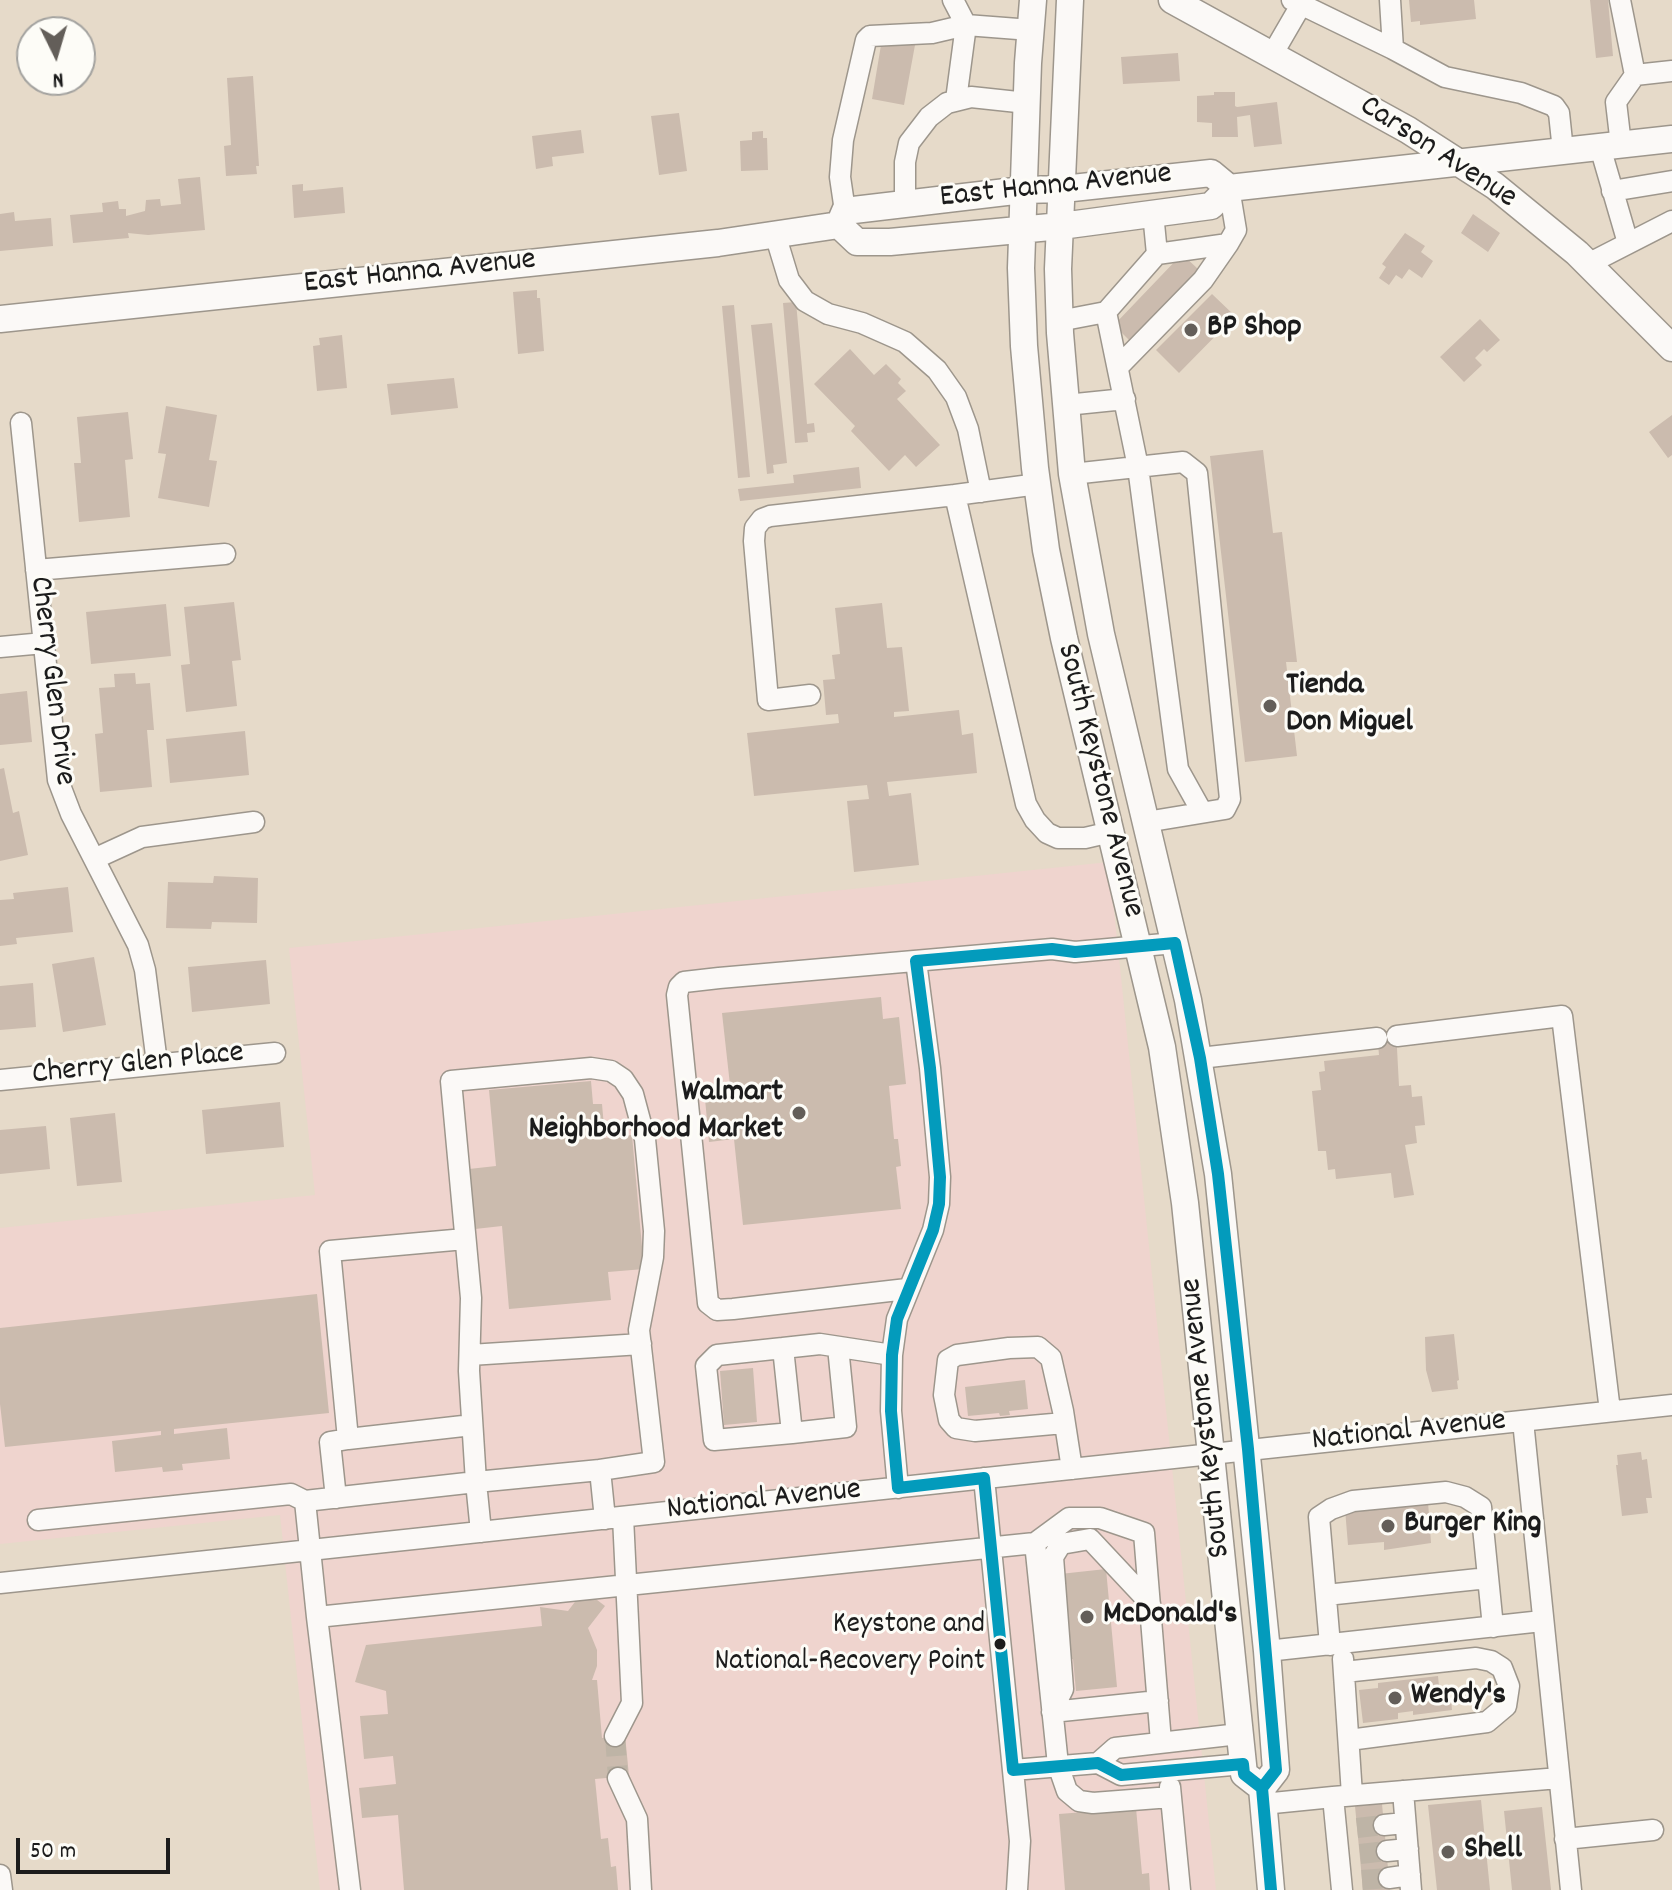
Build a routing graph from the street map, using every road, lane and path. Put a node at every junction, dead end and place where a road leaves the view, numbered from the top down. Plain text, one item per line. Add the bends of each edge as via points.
1 (1033, 0) edge
2 (1070, 0) edge
3 (1172, 0) edge
4 (1390, 0) edge
5 (1620, 0) edge
6 (950, 1) edge
7 (1297, 3) edge
8 (966, 25) junction
9 (1031, 30) junction
10 (1393, 49) junction
11 (1272, 55) junction
12 (1672, 71) edge
13 (1635, 75) junction
14 (956, 100) junction
15 (1027, 103) junction
16 (1672, 139) edge
17 (1610, 146) junction
18 (1563, 151) junction
19 (1460, 162) junction
20 (1672, 181) edge
21 (1229, 188) junction
22 (1063, 189) junction
23 (1023, 190) junction
24 (1612, 191) junction
25 (905, 204) junction
26 (1153, 213) junction
27 (842, 218) junction
28 (1672, 221) edge
29 (1061, 226) junction
30 (1021, 228) junction
31 (775, 234) junction
32 (1628, 243) junction
33 (1228, 244) junction
34 (1157, 254) junction
35 (1588, 264) junction
36 (1106, 312) junction
37 (0, 319) edge
38 (1059, 321) junction
39 (1672, 348) edge
40 (1118, 367) junction
41 (1125, 399) junction
42 (1066, 405) junction
43 (21, 423) dead end
44 (1138, 467) junction
45 (1072, 474) junction
46 (1038, 484) junction
47 (981, 492) junction
48 (955, 495) junction
49 (225, 554) dead end
50 (36, 570) junction
51 (44, 643) junction
52 (0, 647) edge
53 (810, 695) dead end
54 (1202, 812) junction
55 (254, 822) dead end
56 (1146, 822) junction
57 (1111, 832) junction
58 (94, 859) junction
59 (1175, 943) junction
60 (1138, 945) junction
61 (916, 961) junction
62 (275, 1053) dead end
63 (1200, 1058) junction
64 (157, 1063) junction
65 (0, 1080) edge
66 (465, 1239) junction
67 (907, 1289) junction
68 (641, 1344) junction
69 (838, 1347) junction
70 (783, 1348) junction
71 (470, 1355) junction
72 (892, 1355) junction
73 (1672, 1405) edge
74 (1610, 1411) junction
75 (1523, 1421) junction
76 (1064, 1423) junction
77 (472, 1425) junction
78 (792, 1433) junction
79 (348, 1439) junction
80 (1248, 1449) junction
81 (1212, 1453) junction
82 (1072, 1469) junction
83 (600, 1470) junction
84 (984, 1478) junction
85 (476, 1482) junction
86 (898, 1488) junction
87 (336, 1498) junction
88 (305, 1501) junction
89 (614, 1518) junction
90 (38, 1520) dead end
91 (481, 1532) junction
92 (1035, 1543) junction
93 (990, 1547) junction
94 (310, 1550) junction
95 (1488, 1578) junction
96 (0, 1583) edge
97 (628, 1584) junction
98 (1326, 1595) junction
99 (1150, 1603) junction
100 (317, 1617) junction
101 (1542, 1621) junction
102 (1495, 1627) junction
103 (1336, 1644) junction
104 (1267, 1651) junction
105 (1500, 1667) junction
106 (1344, 1672) junction
107 (1158, 1701) junction
108 (1052, 1712) junction
109 (1239, 1734) junction
110 (615, 1736) tunnel mouth
111 (1349, 1740) junction
112 (1161, 1742) junction
113 (1098, 1763) junction
114 (1243, 1764) junction
115 (1058, 1765) junction
116 (1013, 1770) junction
117 (1169, 1771) junction
118 (618, 1778) tunnel mouth
119 (1559, 1778) junction
120 (1403, 1791) junction
121 (1262, 1796) junction
122 (1342, 1796) junction
123 (1171, 1797) junction
124 (1405, 1823) junction
125 (1384, 1825) tunnel mouth
126 (1357, 1828) tunnel mouth
127 (1336, 1830) junction
128 (1653, 1830) dead end
129 (1565, 1839) junction
130 (1360, 1854) tunnel mouth
131 (1339, 1857) junction
132 (0, 1875) edge
133 (1389, 1878) tunnel mouth
134 (1411, 1883) edge
135 (1349, 1884) edge
136 (2, 1890) edge
137 (350, 1890) edge
138 (641, 1890) edge
139 (1017, 1890) edge
140 (1180, 1890) edge
141 (1271, 1890) edge
142 (1571, 1890) edge

1 - 9 main road, South Keystone Avenue
2 - 22 main road, South Keystone Avenue
3 - 11 main road, Carson Avenue
4 - 10 street
5 - 13 street
6 - 8 street
7 - 10 street
7 - 11 street
8 - 9 street
8 - 14 street
8 - 27 street via 932,33 876,34 866,40 843,140
9 - 15 main road, South Keystone Avenue
10 - 18 street via 1445,77 1521,93 1554,106
11 - 19 main road, Carson Avenue
12 - 13 street
13 - 17 street via 1616,102
14 - 15 street
14 - 25 street via 929,117 909,143
15 - 23 main road, South Keystone Avenue
16 - 17 main road, East Hanna Avenue
17 - 18 main road, East Hanna Avenue
17 - 24 street
18 - 19 main road, East Hanna Avenue
19 - 21 main road, East Hanna Avenue
19 - 35 main road, Carson Avenue
20 - 24 street
21 - 22 main road, East Hanna Avenue via 1211,173
21 - 26 main road, East Hanna Avenue via 1211,206
21 - 33 street via 1236,230
22 - 23 main road, East Hanna Avenue
22 - 29 main road, South Keystone Avenue
23 - 25 main road, East Hanna Avenue
23 - 30 main road, South Keystone Avenue
24 - 32 street
25 - 27 main road, East Hanna Avenue
26 - 29 main road, East Hanna Avenue
26 - 34 street
27 - 30 main road, East Hanna Avenue via 857,242
27 - 31 main road, East Hanna Avenue
28 - 32 street
29 - 30 main road, East Hanna Avenue
29 - 38 main road, South Keystone Avenue
30 - 46 main road, South Keystone Avenue via 1024,346
31 - 37 main road, East Hanna Avenue
31 - 47 street via 789,280 805,301 905,342 937,370 956,397 968,429
32 - 35 street
33 - 34 street
33 - 40 street via 1203,280
34 - 36 street
35 - 39 main road, Carson Avenue
36 - 38 street
36 - 40 street
38 - 42 main road, South Keystone Avenue
40 - 41 street
41 - 42 street
41 - 44 street
42 - 45 main road, South Keystone Avenue
43 - 50 street, Cherry Glen Drive
44 - 45 street
44 - 54 street via 1178,769
44 - 54 street via 1183,462 1197,473 1230,799 1225,809
45 - 56 main road, South Keystone Avenue via 1101,634
46 - 47 street
46 - 57 main road, South Keystone Avenue via 1056,601
47 - 48 street
48 - 53 street via 770,516 755,528 768,700
48 - 57 street via 1026,804 1047,833 1058,838
49 - 50 street
50 - 51 street, Cherry Glen Drive
51 - 52 street
51 - 58 street, Cherry Glen Drive via 58,780
54 - 56 street
55 - 58 street via 142,837
56 - 57 main road
56 - 59 main road, South Keystone Avenue
57 - 60 main road, South Keystone Avenue
58 - 64 street, Cherry Glen Drive via 143,959
59 - 60 street
59 - 63 main road, South Keystone Avenue
60 - 61 street
60 - 81 main road, South Keystone Avenue via 1162,1047 1185,1203
61 - 67 street via 940,1177 933,1230
61 - 67 street via 684,982 677,995 708,1303 717,1310 733,1309
62 - 64 street, Cherry Glen Place
63 - 74 street via 1562,1016
63 - 80 main road, South Keystone Avenue
64 - 65 street, Cherry Glen Place
66 - 68 street via 451,1081 591,1068 611,1071 633,1094 645,1139 654,1231
66 - 71 street
66 - 79 street via 330,1251
67 - 72 street
68 - 71 street
68 - 83 street via 654,1462
69 - 70 street
69 - 72 street
69 - 78 street via 846,1427
70 - 78 street
70 - 78 street via 717,1355 706,1366 714,1440
71 - 77 street
72 - 86 street
73 - 74 street, National Avenue
74 - 75 street, National Avenue
75 - 80 street, National Avenue
75 - 101 street
76 - 76 street via 1051,1358 1038,1347 948,1360 944,1395 956,1428
76 - 82 street
77 - 79 street
77 - 85 street
79 - 87 street via 330,1442
80 - 81 street, National Avenue
80 - 104 main road, South Keystone Avenue
81 - 82 street, National Avenue
81 - 109 main road, South Keystone Avenue
82 - 84 street, National Avenue
83 - 85 street
83 - 89 street
84 - 86 street, National Avenue
84 - 93 street
85 - 87 street
85 - 91 street
86 - 89 street, National Avenue
87 - 88 street
88 - 90 street via 291,1494
88 - 94 street
89 - 91 street, National Avenue
89 - 97 street
91 - 94 street, National Avenue
92 - 93 street
92 - 99 street via 1069,1518 1100,1518 1144,1533
92 - 108 street
93 - 97 street
93 - 116 street
94 - 96 street, National Avenue
94 - 100 street
95 - 98 street
95 - 98 street via 1481,1507 1465,1497 1446,1492 1353,1501 1319,1517
95 - 102 street
97 - 100 street
97 - 110 street via 632,1703
98 - 103 street
99 - 107 street
99 - 108 street via 1090,1539 1061,1544 1053,1557 1063,1689
100 - 137 street
101 - 102 street
101 - 119 street
102 - 103 street
102 - 105 street
103 - 104 street
103 - 106 street
104 - 121 main road, South Keystone Avenue via 1276,1770
105 - 106 street via 1476,1658
105 - 111 street via 1509,1686 1506,1706 1487,1722
106 - 111 street
107 - 108 street
107 - 112 street
108 - 115 street
109 - 112 street
109 - 114 main road, South Keystone Avenue
111 - 122 street
112 - 113 street via 1115,1748
113 - 115 street
113 - 117 street via 1121,1775
114 - 117 street
114 - 121 main road via 1244,1774
115 - 116 street
115 - 123 street via 1067,1791 1079,1801
116 - 139 street via 1020,1841
117 - 123 street
118 - 138 street via 637,1819
119 - 120 street
119 - 129 street
120 - 122 street
120 - 124 street
121 - 122 street
121 - 141 main road, South Keystone Avenue
122 - 127 street
123 - 140 street
124 - 125 street
124 - 134 street via 1398,1850
126 - 127 street
127 - 131 street
128 - 129 street
129 - 142 street
130 - 131 street
131 - 135 street
132 - 136 street
133 - 134 street

